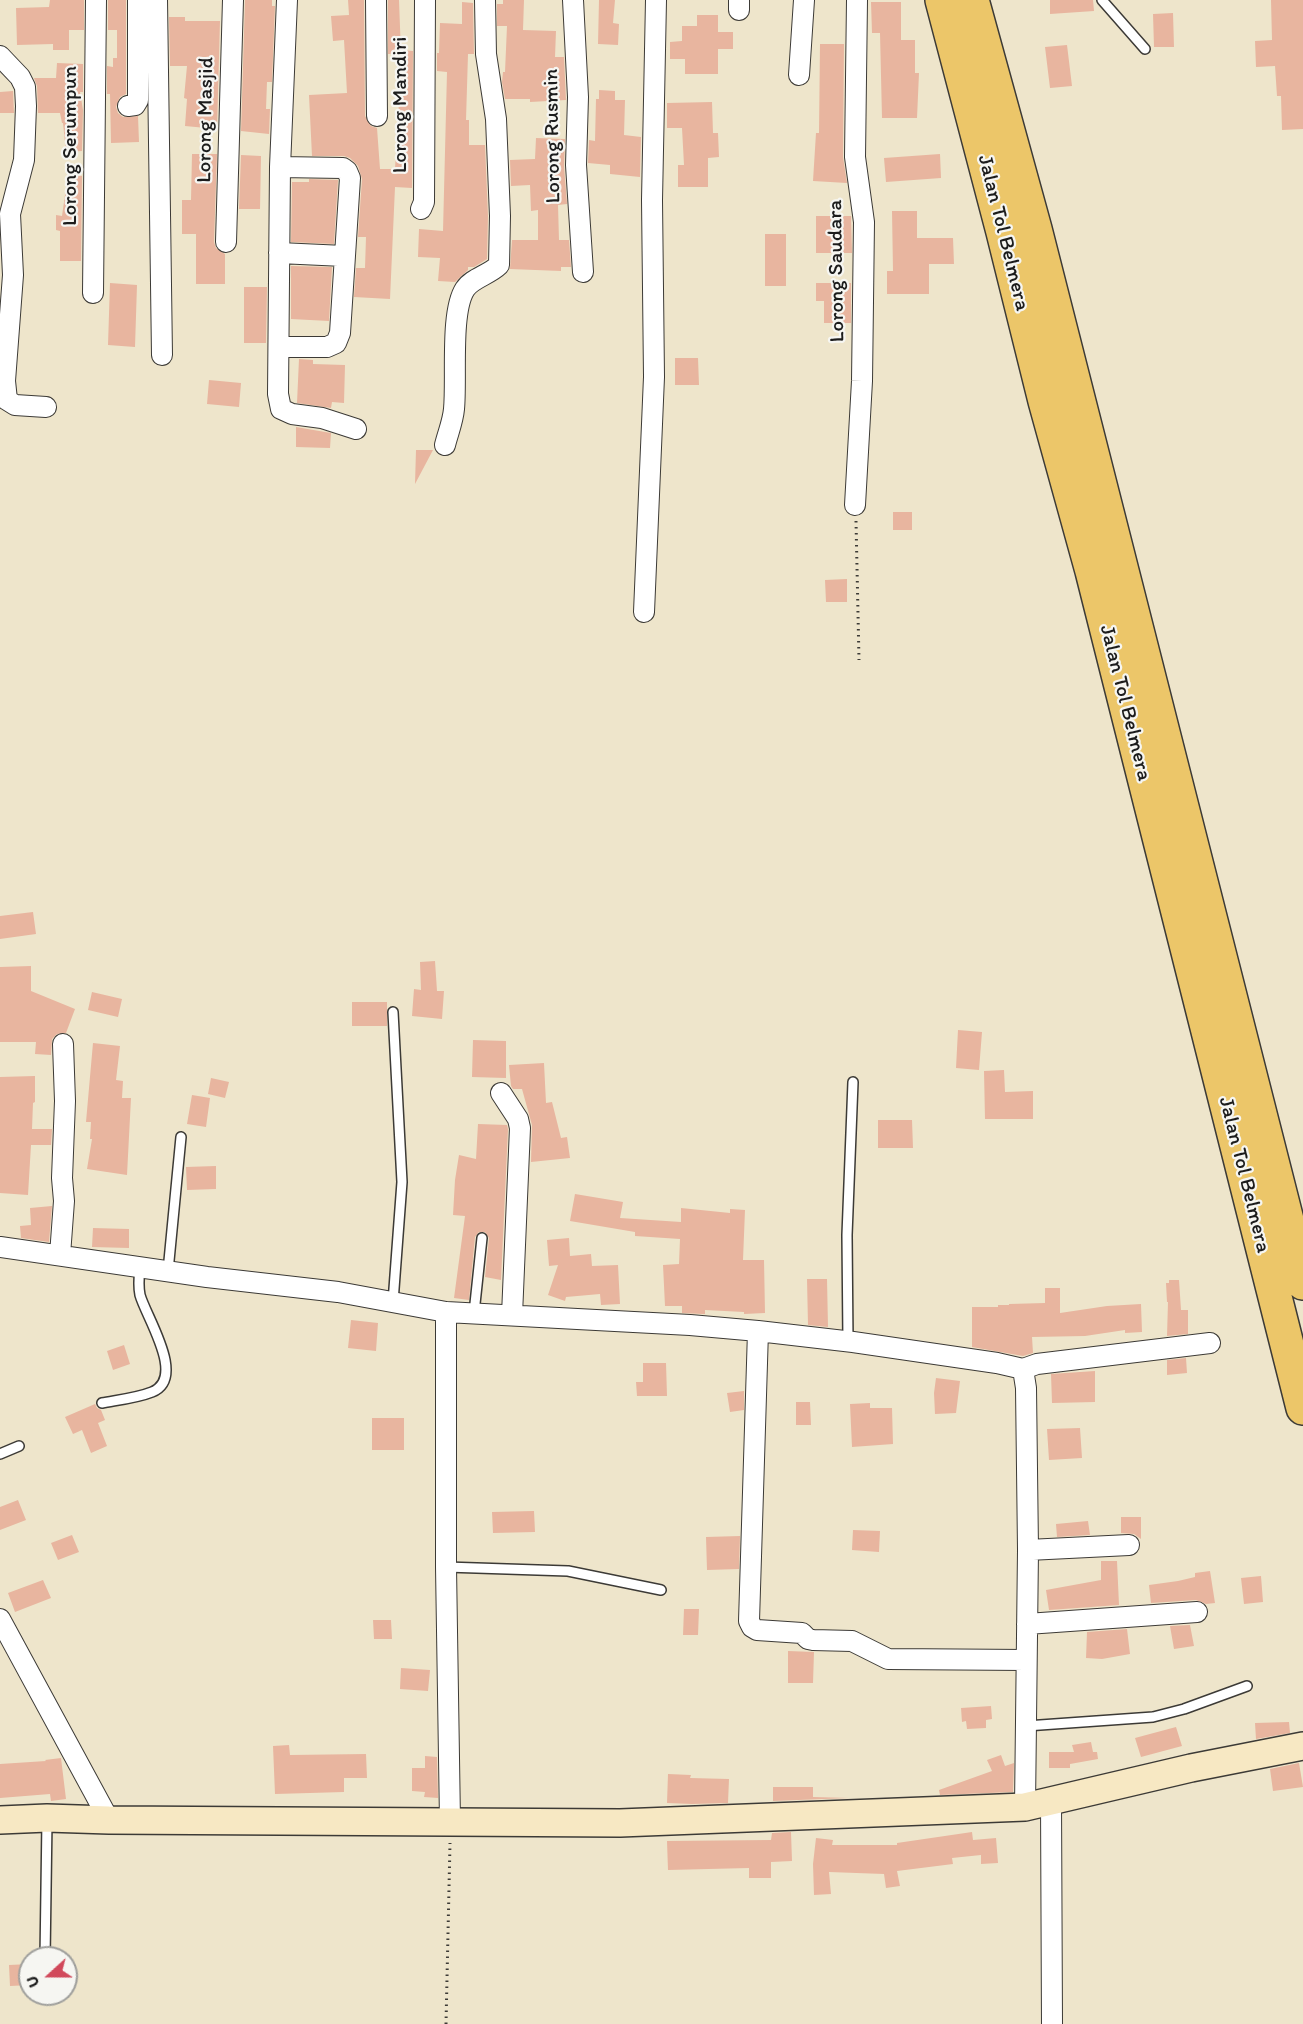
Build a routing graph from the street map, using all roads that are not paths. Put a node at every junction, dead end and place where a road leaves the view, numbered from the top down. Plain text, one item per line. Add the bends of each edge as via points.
1 (96, 0) edge
2 (138, 0) edge
3 (157, 0) edge
4 (233, 0) edge
5 (287, 0) edge
6 (376, 0) edge
7 (425, 0) edge
8 (485, 0) edge
9 (573, 0) edge
10 (656, 0) edge
11 (804, 0) edge
12 (857, 0) edge
13 (942, 0) edge
14 (972, 0) edge
15 (1102, 0) edge
16 (1145, 50) dead end
17 (0, 56) edge
18 (799, 75) dead end
19 (129, 106) dead end
20 (377, 116) dead end
21 (280, 167) junction
22 (421, 209) dead end
23 (226, 242) dead end
24 (279, 254) junction
25 (344, 256) junction
26 (583, 272) dead end
27 (93, 293) dead end
28 (279, 347) junction
29 (162, 355) dead end
30 (46, 407) dead end
31 (356, 429) dead end
32 (445, 445) dead end
33 (855, 505) road end
34 (644, 612) dead end
35 (393, 1012) dead end
36 (63, 1044) dead end
37 (853, 1082) dead end
38 (501, 1093) dead end
39 (181, 1137) dead end
40 (482, 1238) dead end
41 (0, 1247) edge
42 (60, 1255) junction
43 (140, 1267) junction
44 (168, 1271) junction
45 (1303, 1283) edge
46 (393, 1302) junction
47 (446, 1312) junction
48 (474, 1313) junction
49 (512, 1315) junction
50 (758, 1331) junction
51 (848, 1342) junction
52 (1210, 1343) dead end
53 (1023, 1369) junction
54 (102, 1403) dead end
55 (1303, 1408) edge
56 (18, 1446) dead end
57 (0, 1454) edge
58 (1129, 1545) dead end
59 (1028, 1550) junction
60 (446, 1567) junction
61 (660, 1590) dead end
62 (1197, 1612) dead end
63 (0, 1619) edge
64 (1027, 1624) junction
65 (1026, 1660) junction
66 (1247, 1686) dead end
67 (1026, 1726) junction
68 (1303, 1746) edge
69 (1051, 1800) junction
70 (1025, 1807) junction
71 (47, 1818) junction
72 (0, 1820) edge
73 (108, 1820) junction
74 (450, 1821) junction
75 (45, 1946) edge
76 (1052, 2024) edge

1 - 27 street, Lorong Serumpun
2 - 19 street via 138,100
3 - 29 street
4 - 23 street, Lorong Masjid
5 - 21 street
6 - 20 street
7 - 22 street, Lorong Mandiri
8 - 32 street via 486,54 496,130 499,265 466,287 460,300 454,410
9 - 26 street, Lorong Rusmin via 578,97 576,165
10 - 34 street via 654,377
11 - 18 street
12 - 33 street, Lorong Saudara via 855,157 864,222 862,381
13 - 55 highway, Jalan Tol Belmera via 1092,571
14 - 45 highway, Jalan Tol Belmera via 1035,230
15 - 16 lane
17 - 30 street via 20,77 26,106 24,160 10,214 13,274 7,400 15,405
21 - 24 street
21 - 25 street via 347,171 350,178
24 - 25 street
24 - 28 street
25 - 28 street via 340,333 336,343 327,347
28 - 31 street via 281,409
35 - 46 lane via 402,1182
36 - 42 street via 64,1201
37 - 51 lane via 847,1235
38 - 49 street via 520,1128
39 - 44 lane
40 - 48 lane
41 - 42 street
42 - 43 street
43 - 44 street
43 - 54 lane via 139,1292 164,1352 165,1378 153,1392
44 - 46 street
46 - 47 street
47 - 48 street
47 - 60 street
48 - 49 street
49 - 50 street
50 - 51 street
50 - 65 street via 749,1621 752,1627 802,1633 808,1640 852,1641 888,1659
51 - 53 street
52 - 53 street via 1037,1364
53 - 59 street
56 - 57 lane
58 - 59 street
59 - 64 street
60 - 61 lane via 568,1571
60 - 74 street
62 - 64 street
63 - 73 street
64 - 65 street
65 - 67 street
66 - 67 lane via 1153,1717
67 - 70 street
68 - 69 street
69 - 70 street
69 - 76 street
70 - 74 street via 620,1822
71 - 72 street
71 - 73 street
71 - 75 lane
73 - 74 street

